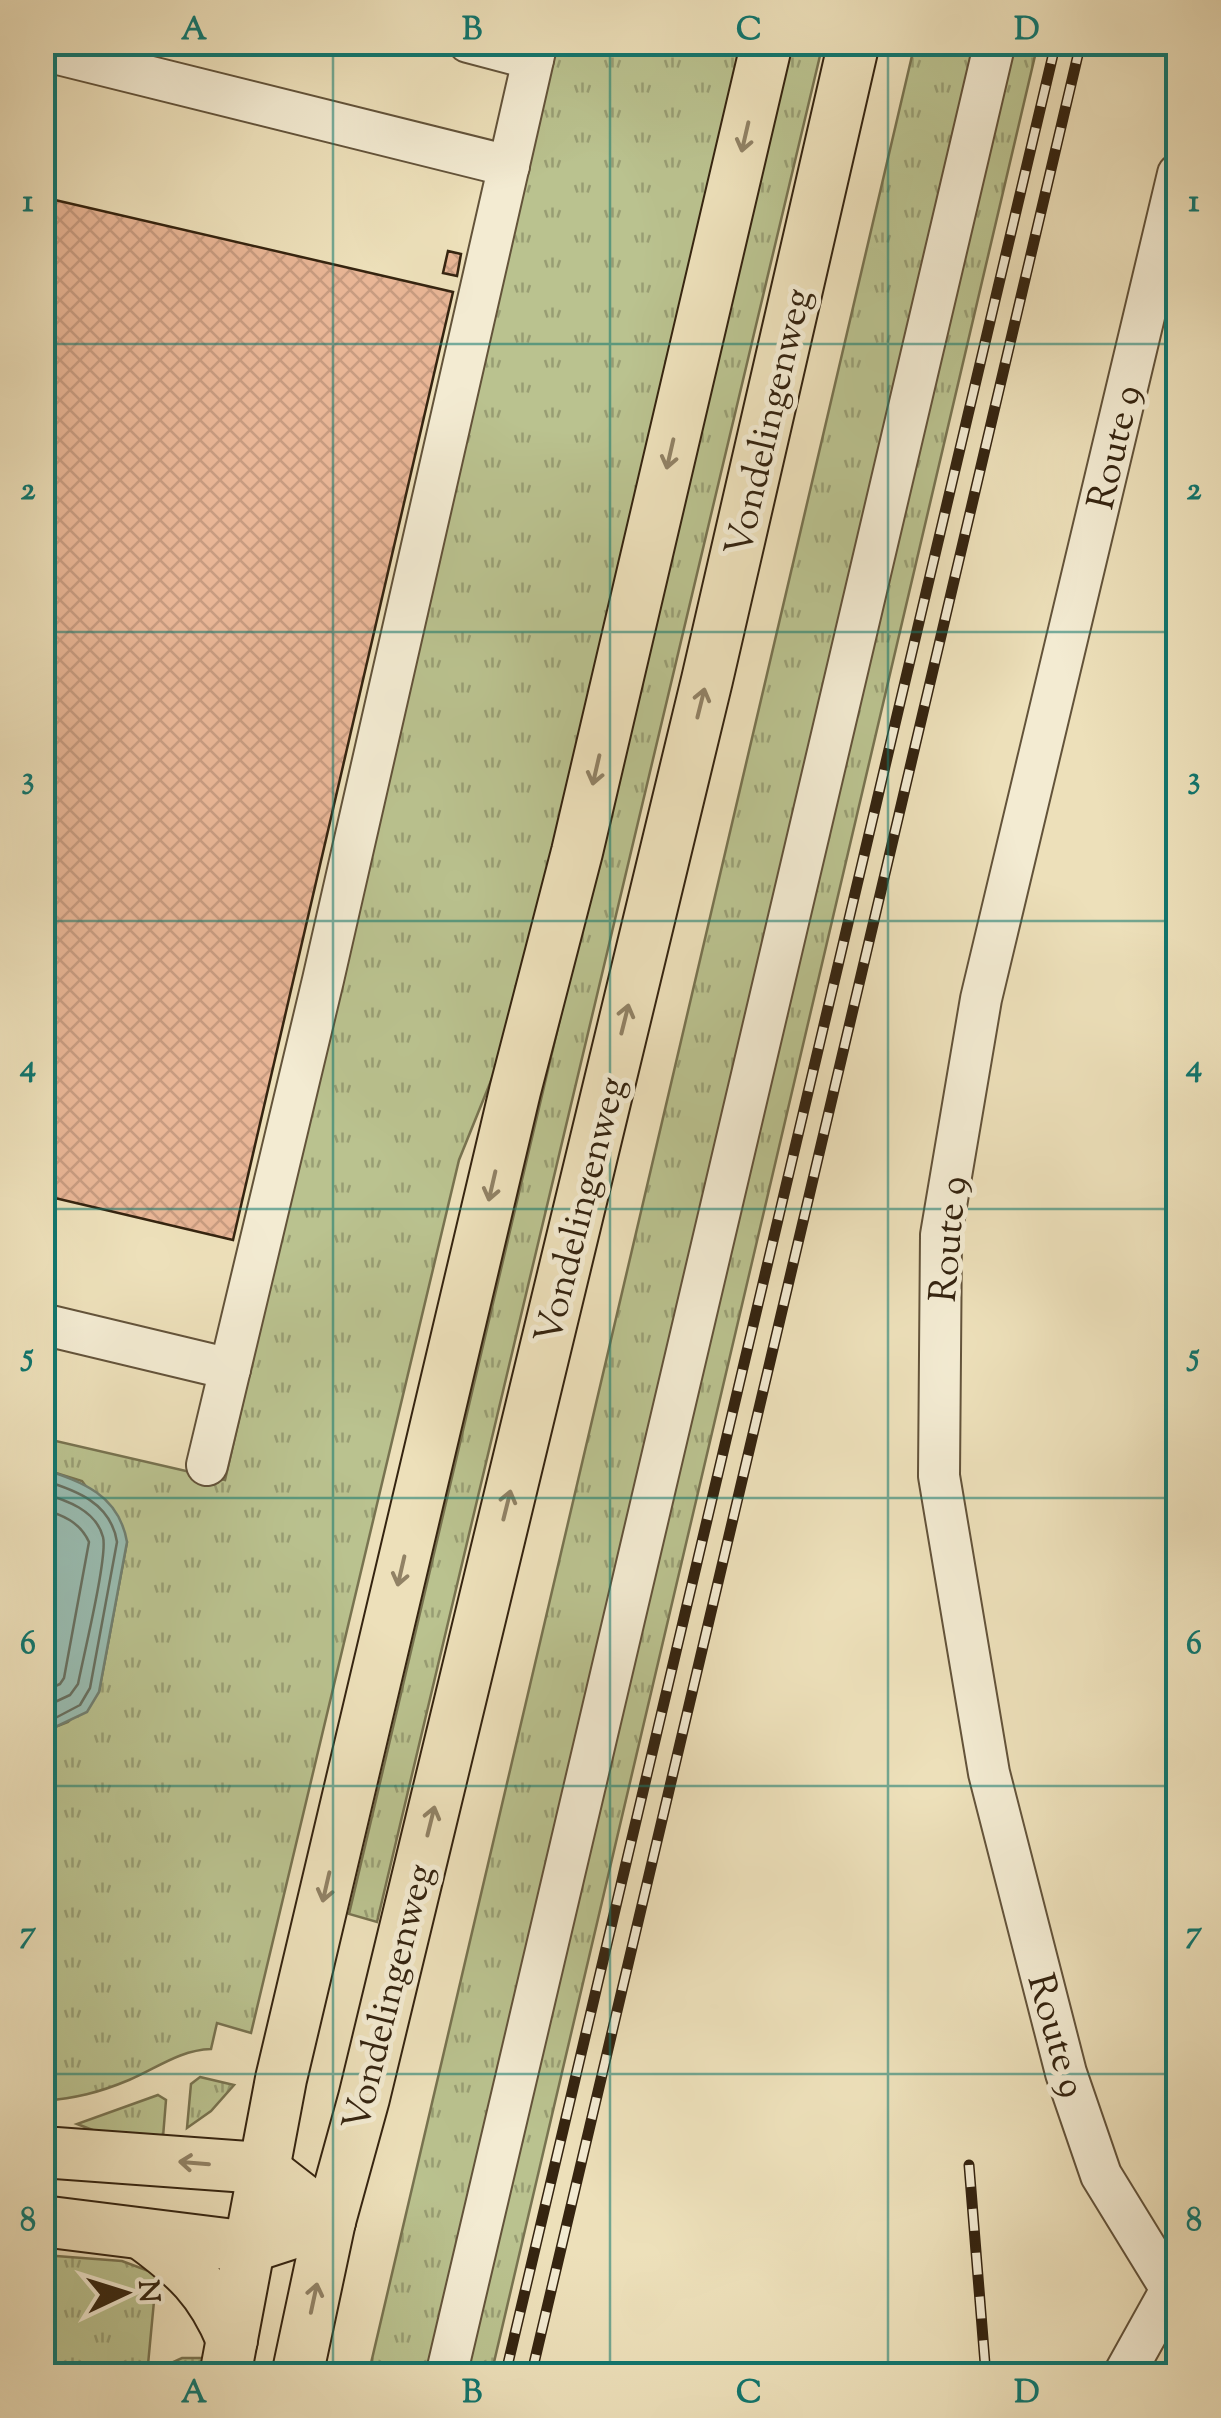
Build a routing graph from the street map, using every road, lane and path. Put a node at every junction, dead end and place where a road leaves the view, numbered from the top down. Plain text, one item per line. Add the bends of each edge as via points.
1 (468, 42) edge
2 (767, 42) edge
3 (854, 42) edge
4 (996, 42) edge
5 (42, 50) edge
6 (535, 51) edge
7 (509, 166) junction
8 (1178, 174) edge
9 (42, 1324) edge
10 (230, 1369) junction
11 (207, 1465) dead end
12 (42, 2152) edge
13 (262, 2168) junction
14 (42, 2221) edge
15 (330, 2221) junction
16 (142, 2234) junction
17 (250, 2246) junction
18 (1175, 2283) edge
19 (229, 2358) edge
20 (297, 2376) edge
21 (446, 2376) edge
22 (1123, 2376) edge

1 - 6 lane
2 -> 13 main road
15 -> 3 main road, Vondelingenweg via 707,680
4 - 21 lane
5 - 7 lane
6 - 7 lane
7 - 10 lane
8 - 18 lane, Route 9 via 981,999 941,1235 939,1476 989,1773 1066,2073 1101,2175
9 - 10 lane
10 - 11 lane
13 -> 12 main road
13 - 15 main road
13 - 17 main road
14 - 16 main road
15 - 17 main road
20 -> 15 main road, Vondelingenweg
16 - 17 main road
16 - 19 main road via 195,2276 222,2316
17 - 19 main road
18 - 22 lane

